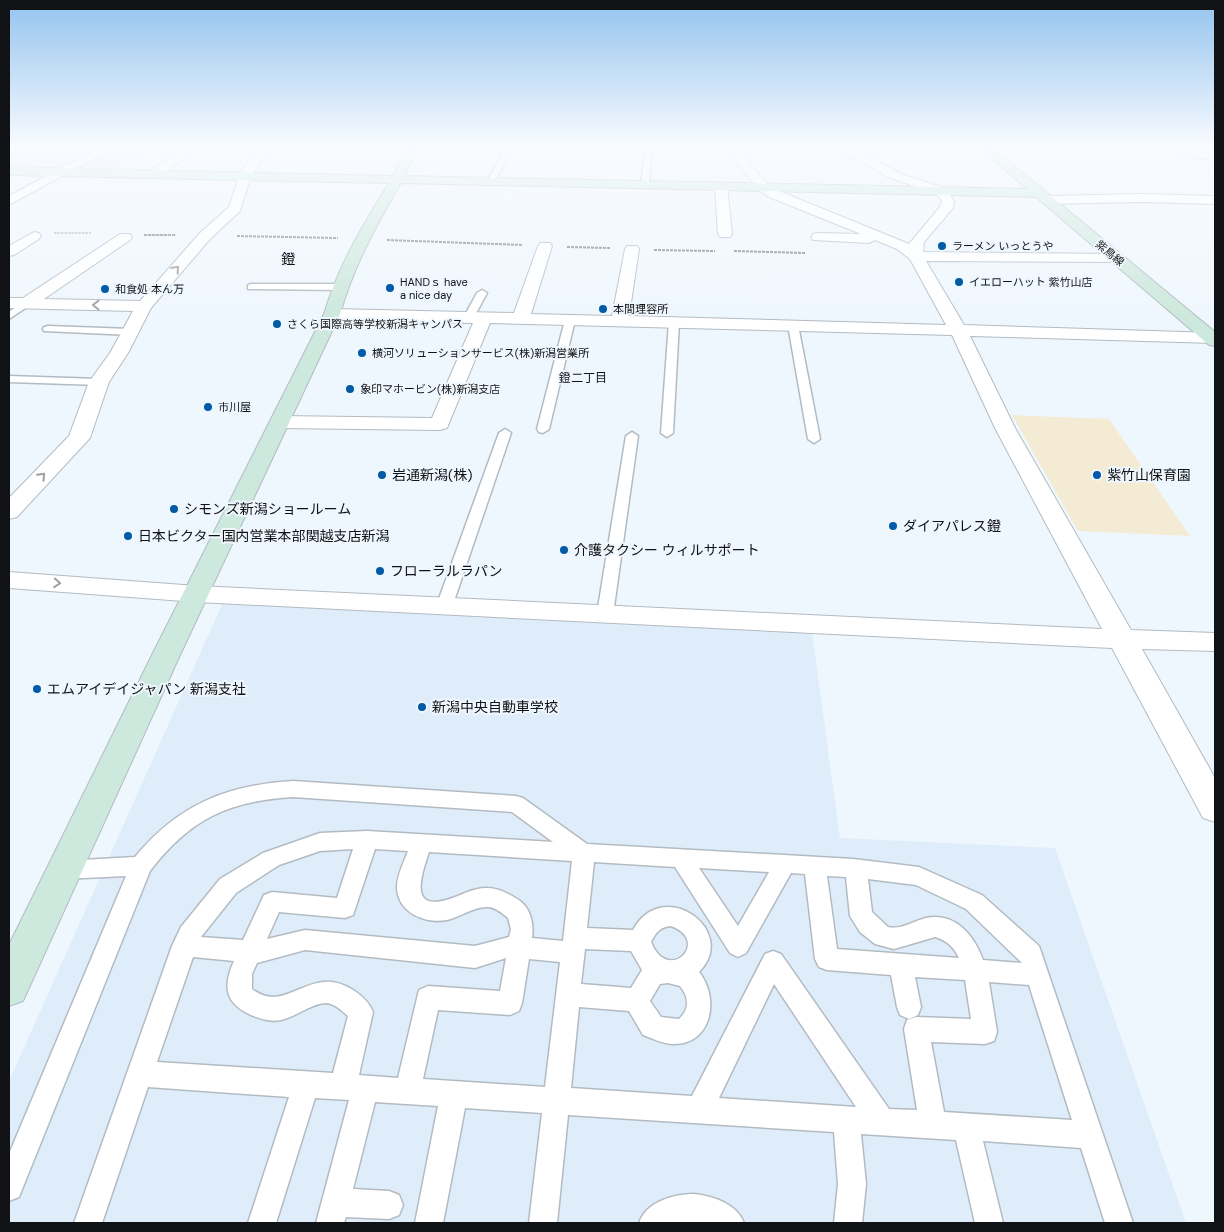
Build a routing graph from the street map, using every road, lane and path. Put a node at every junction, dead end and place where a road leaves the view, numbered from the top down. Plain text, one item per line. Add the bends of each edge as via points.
1 (237, 202) edge
2 (383, 202) edge
3 (722, 202) edge
4 (795, 202) edge
5 (948, 202) edge
6 (1050, 202) edge
7 (50, 233) dead end
8 (99, 234) dead end
9 (725, 234) dead end
10 (34, 236) dead end
11 (131, 236) joint
12 (205, 236) junction
13 (818, 237) dead end
14 (361, 239) junction
15 (885, 239) junction
16 (545, 246) junction
17 (632, 249) junction
18 (720, 251) dead end
19 (730, 251) dead end
20 (9, 252) edge
21 (808, 253) dead end
22 (916, 256) junction
23 (1116, 258) junction
24 (251, 287) dead end
25 (340, 287) junction
26 (482, 293) dead end
27 (9, 303) edge
28 (27, 303) junction
29 (144, 306) junction
30 (332, 314) junction
31 (9, 316) edge
32 (476, 317) junction
33 (521, 318) junction
34 (570, 320) junction
35 (620, 321) junction
36 (674, 322) junction
37 (793, 325) junction
38 (48, 329) dead end
39 (131, 332) junction
40 (959, 332) junction
41 (1214, 339) edge
42 (9, 379) edge
43 (99, 382) junction
44 (280, 422) junction
45 (542, 429) dead end
46 (505, 433) dead end
47 (667, 433) dead end
48 (632, 436) dead end
49 (814, 440) dead end
50 (9, 512) edge
51 (9, 580) edge
52 (197, 594) junction
53 (444, 607) junction
54 (605, 614) junction
55 (1123, 639) junction
56 (1215, 642) edge
57 (1215, 808) edge
58 (367, 840) junction
59 (421, 843) junction
60 (584, 852) junction
61 (681, 858) junction
62 (785, 864) junction
63 (141, 866) junction
64 (815, 866) junction
65 (856, 868) junction
66 (64, 870) junction
67 (639, 941) junction
68 (574, 945) junction
69 (184, 946) junction
70 (520, 948) junction
71 (249, 951) junction
72 (901, 964) junction
73 (974, 970) junction
74 (668, 972) junction
75 (1038, 975) junction
76 (9, 987) edge
77 (569, 995) junction
78 (638, 1000) junction
79 (909, 1007) dead end
80 (140, 1074) junction
81 (306, 1085) junction
82 (354, 1087) junction
83 (408, 1091) junction
84 (454, 1094) junction
85 (558, 1100) junction
86 (699, 1110) junction
87 (846, 1119) junction
88 (882, 1122) junction
89 (933, 1125) junction
90 (966, 1126) junction
91 (1092, 1135) junction
92 (9, 1187) edge
93 (388, 1206) dead end
94 (333, 1212) edge
95 (88, 1223) edge
96 (262, 1223) edge
97 (429, 1223) edge
98 (543, 1223) edge
99 (653, 1223) edge
100 (730, 1223) edge
101 (848, 1223) edge
102 (989, 1223) edge
103 (1119, 1223) edge

1 - 12 street via 235,208
2 - 14 street
3 - 9 street
4 - 15 street
5 - 22 street via 917,241
6 - 23 street, 紫鳥線
7 - 8 path
10 - 20 street
11 - 12 path
11 - 28 street
12 - 14 path
29 -> 12 street
13 - 15 street
14 - 16 path
14 - 25 street
15 - 22 street
16 - 17 path
16 - 33 street
17 - 18 path
17 - 35 street
19 - 21 path
22 - 23 street
22 - 40 street
23 - 41 street, 紫鳥線
24 - 25 lane
25 - 30 street
26 - 32 lane
27 - 28 street
29 -> 28 street
28 - 31 lane
29 - 39 street
30 - 32 street
30 - 44 street
32 - 33 street
32 - 44 street via 440,424
33 - 34 street
34 - 35 street
34 - 45 lane
35 - 36 street
36 - 37 street
36 - 47 lane
37 - 40 street
37 - 49 lane
38 - 39 lane
39 - 43 street
40 - 41 street
40 - 55 street via 1005,428
42 - 43 lane
50 -> 43 street via 79,438
44 - 52 street
46 - 53 lane
48 - 54 lane
51 -> 52 street
52 - 53 street
52 - 66 street
53 - 54 street
54 - 55 street
55 - 56 street
55 - 57 street
58 - 59 lane
58 - 69 lane via 320,842 271,859 228,886 189,934
58 - 71 lane via 345,908 272,902
59 - 60 lane
59 - 70 lane via 408,887 411,899 423,910 442,912 486,897 503,901 518,912 522,929
60 - 61 lane
60 - 63 lane via 516,804 293,789 262,791 221,802 194,816 161,841
60 - 68 lane
61 - 62 lane
61 - 62 lane via 738,946
62 - 64 lane
63 - 66 lane
63 - 92 lane
64 - 65 lane
64 - 72 lane via 828,960
65 - 73 lane via 860,912 875,933 889,939 901,939 928,926 950,931 965,946
65 - 75 lane via 919,876 974,902 1031,954
66 - 76 street
67 - 68 lane
67 - 74 lane via 643,954 653,966
67 - 74 lane via 650,923 662,918 673,917 695,929 700,941 695,962 685,969
68 - 70 lane
68 - 77 lane
69 - 71 lane
69 - 80 lane
70 - 71 lane via 506,947 475,956 305,940 257,952
70 - 83 lane via 510,1003 428,998
71 - 82 lane via 240,974 240,994 261,1009 276,1010 312,994 330,992 361,1012
72 - 73 lane
72 - 79 lane
73 - 75 lane
73 - 89 lane via 985,1032 916,1029
74 - 78 lane via 654,973
74 - 78 lane via 687,976 697,989 700,1006 696,1020 689,1027 676,1032 652,1026
75 - 91 lane
77 - 78 lane
77 - 85 lane
80 - 81 lane
80 - 95 lane
81 - 82 lane
81 - 96 lane
82 - 83 lane
82 - 94 lane
83 - 84 lane
84 - 85 lane
84 - 97 lane
85 - 86 lane
85 - 98 lane
86 - 87 lane
86 - 88 lane via 772,962
87 - 88 lane
87 - 101 lane via 853,1166
88 - 89 lane
89 - 90 lane
90 - 91 lane
90 - 102 lane
91 - 103 lane
93 - 94 lane
99 - 100 lane via 670,1212 697,1208 720,1215

